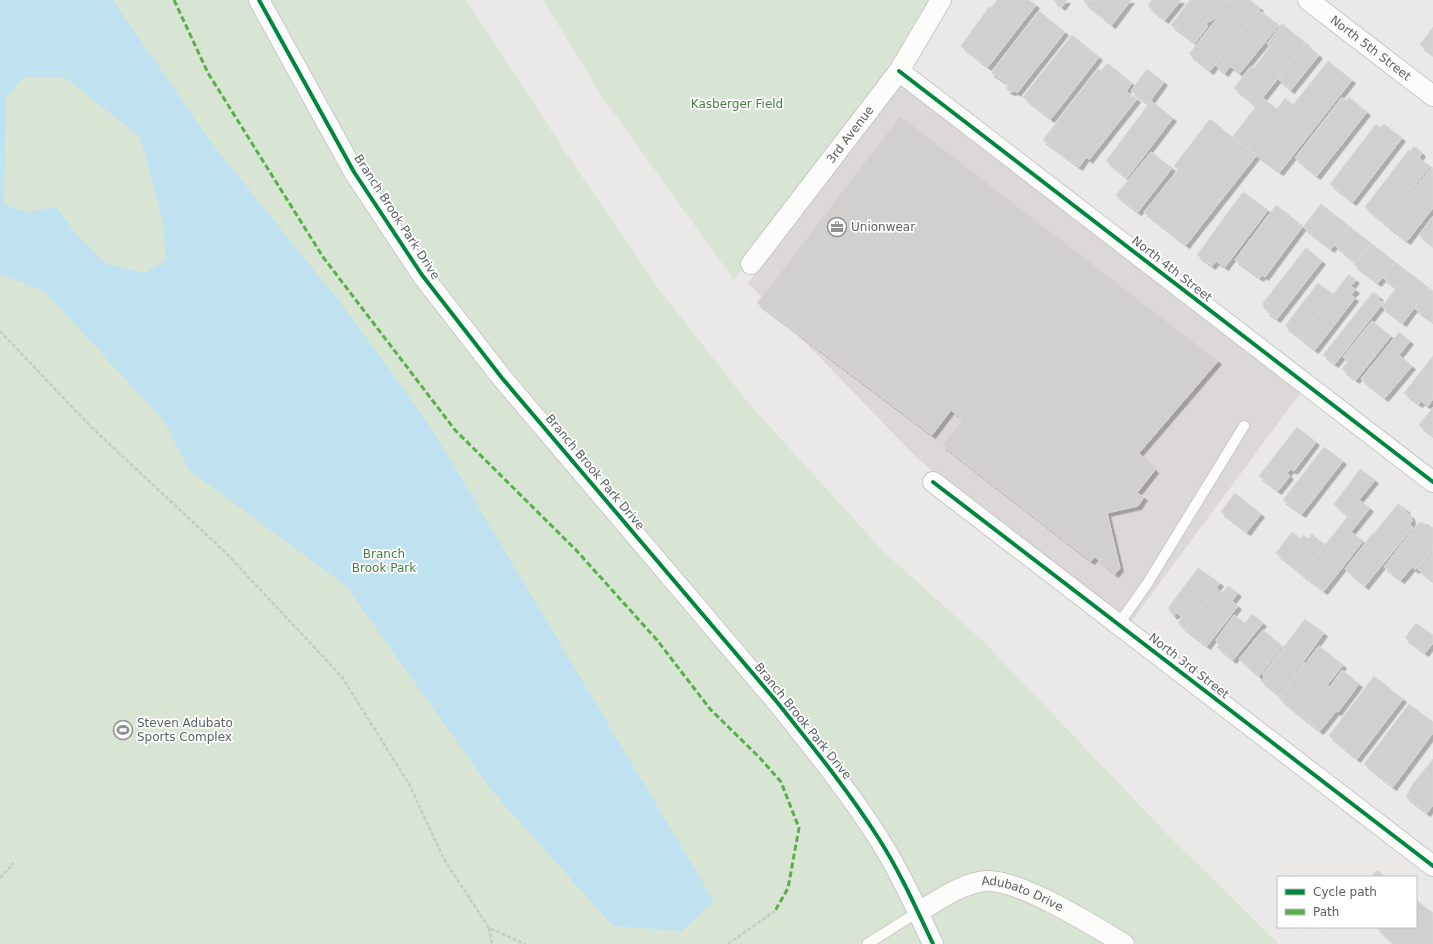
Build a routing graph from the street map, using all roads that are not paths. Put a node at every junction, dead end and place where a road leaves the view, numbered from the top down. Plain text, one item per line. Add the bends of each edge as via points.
1 (259, 0) edge
2 (941, 0) edge
3 (1308, 0) edge
4 (900, 71) junction
5 (1433, 96) edge
6 (751, 264) dead end
7 (1244, 426) dead end
8 (933, 482) dead end
9 (1433, 482) edge
10 (1118, 625) junction
11 (1433, 866) edge
12 (918, 912) junction
13 (867, 944) edge
14 (933, 944) edge
15 (1124, 944) edge

1 - 12 street, Branch Brook Park Drive via 354,172 422,275 502,378 820,756 879,839
2 - 4 street, 3rd Avenue
3 - 5 street, North 5th Street
4 - 6 street, 3rd Avenue
4 - 9 street, North 4th Street
7 - 10 lane via 1147,584
8 - 10 street, North 3rd Street
10 - 11 street, North 3rd Street
12 - 13 lane
12 - 14 street, Branch Brook Park Drive
12 - 15 street, Adubato Drive via 971,885 986,881 999,882 1071,913

